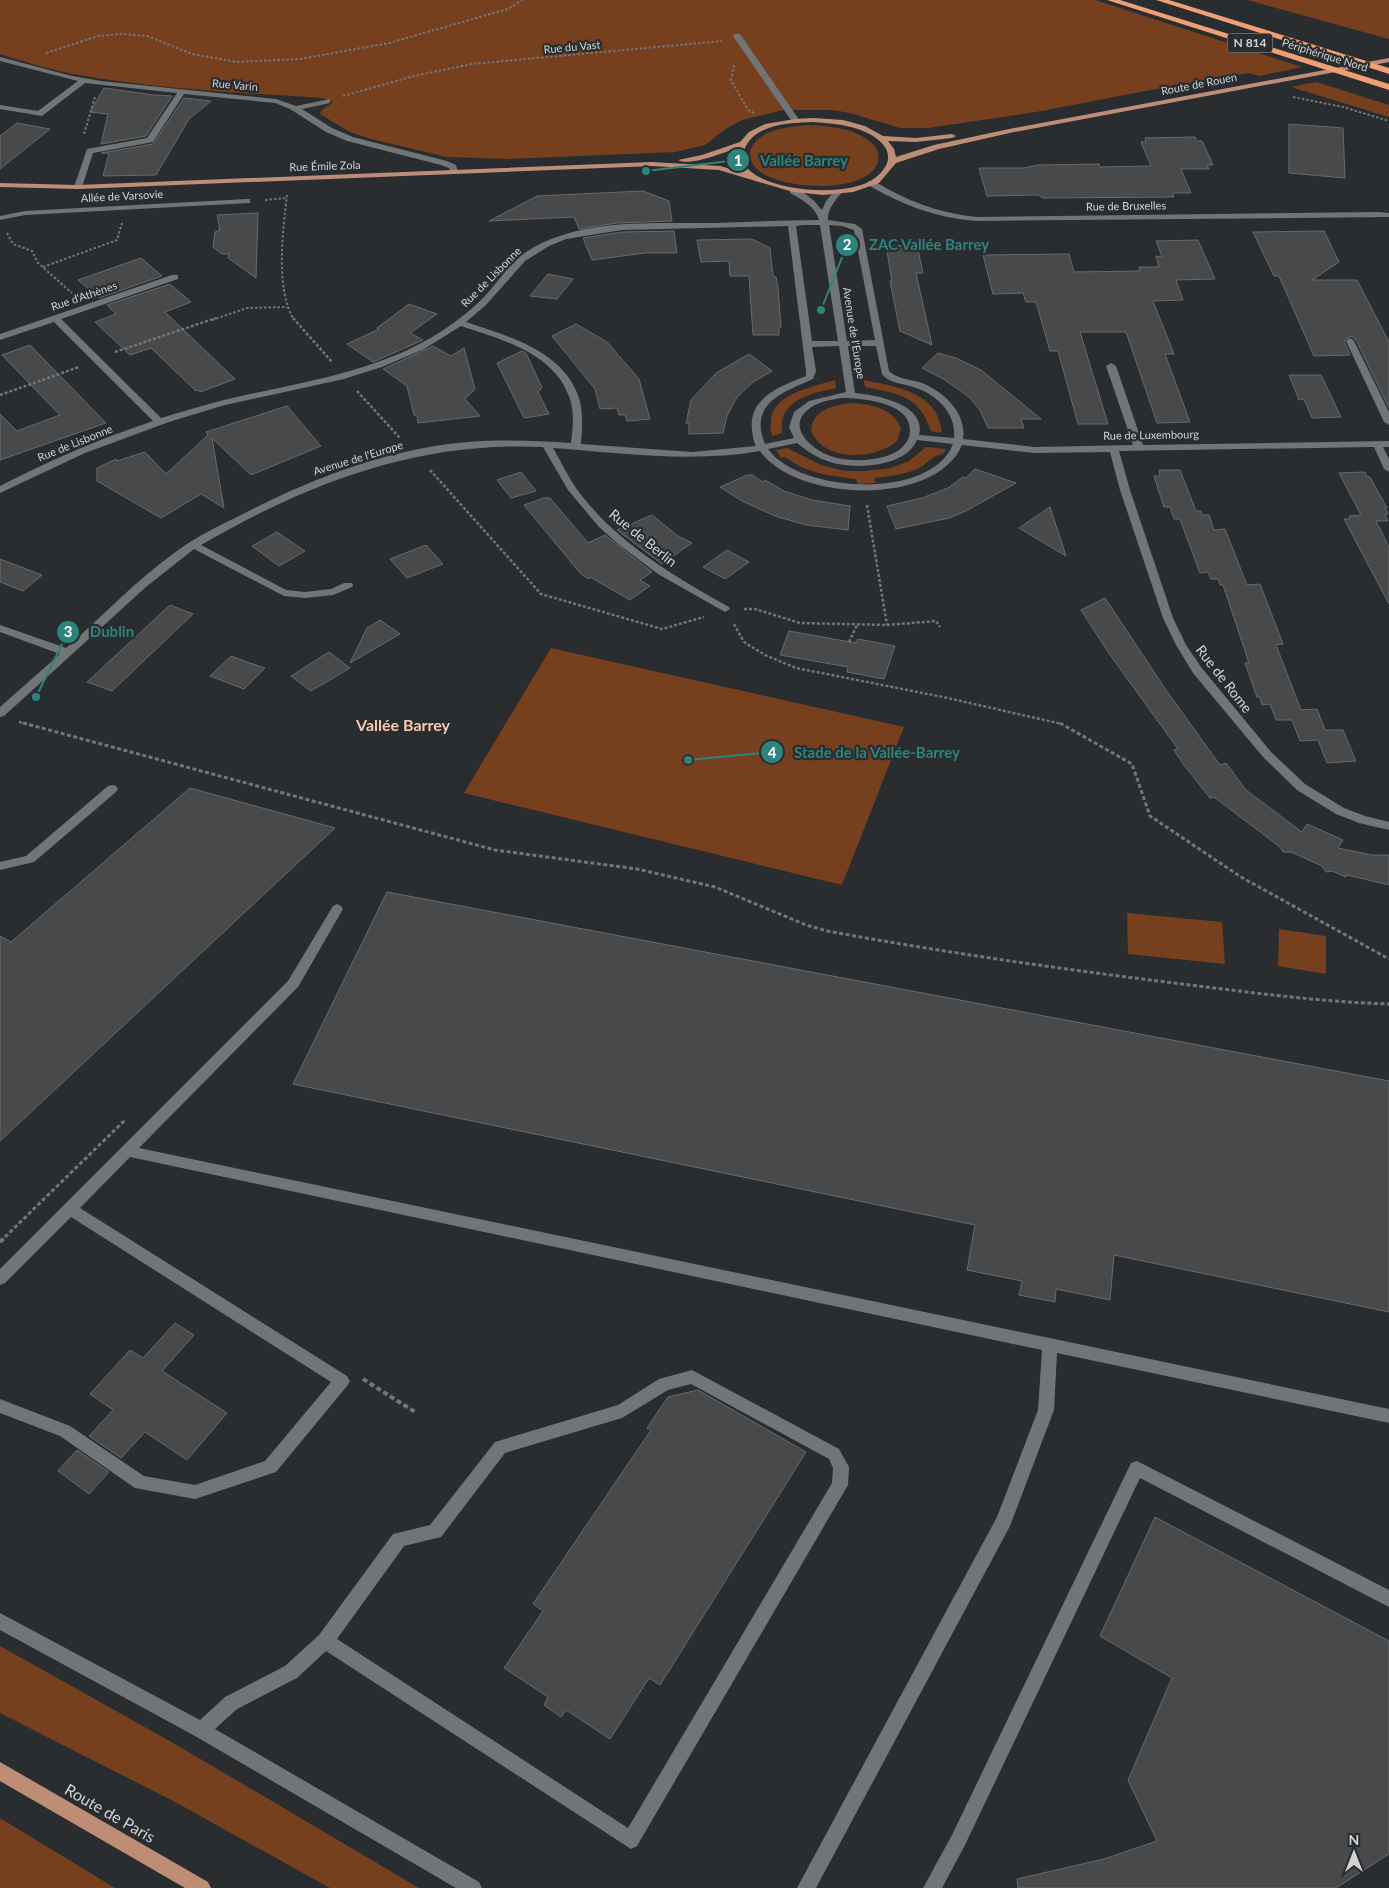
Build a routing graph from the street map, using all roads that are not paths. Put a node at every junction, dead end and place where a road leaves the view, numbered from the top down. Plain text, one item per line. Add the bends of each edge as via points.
1 (1111, 0) edge
2 (1160, 0) edge
3 (737, 36) dead end
4 (0, 59) edge
5 (1389, 60) edge
6 (1389, 71) edge
7 (84, 80) junction
8 (1389, 87) edge
9 (182, 91) junction
10 (327, 101) road end
11 (0, 107) edge
12 (297, 108) junction
13 (796, 121) junction
14 (1014, 130) junction
15 (881, 138) junction
16 (742, 144) junction
17 (893, 161) junction
18 (652, 164) junction
19 (454, 172) junction
20 (756, 179) junction
21 (871, 183) junction
22 (0, 185) edge
23 (78, 187) junction
24 (793, 191) junction
25 (838, 192) junction
26 (246, 201) dead end
27 (1389, 216) edge
28 (0, 218) edge
29 (823, 220) junction
30 (792, 224) junction
31 (175, 277) dead end
32 (55, 318) junction
33 (460, 323) junction
34 (0, 337) edge
35 (1350, 341) dead end
36 (843, 343) junction
37 (878, 343) junction
38 (807, 344) junction
39 (1111, 366) dead end
40 (851, 394) junction
41 (1389, 422) edge
42 (161, 423) junction
43 (915, 437) junction
44 (797, 440) junction
45 (958, 442) junction
46 (546, 444) junction
47 (1377, 444) junction
48 (1389, 444) edge
49 (576, 447) junction
50 (762, 447) junction
51 (1139, 448) junction
52 (1114, 449) junction
53 (1389, 469) edge
54 (0, 490) edge
55 (194, 545) junction
56 (348, 584) dead end
57 (725, 609) road end
58 (0, 628) edge
59 (68, 653) junction
60 (0, 713) edge
61 (112, 789) dead end
62 (1389, 826) edge
63 (0, 866) edge
64 (337, 908) dead end
65 (127, 1152) junction
66 (70, 1209) junction
67 (0, 1279) edge
68 (1050, 1345) junction
69 (1, 1408) edge
70 (1389, 1416) edge
71 (1389, 1599) edge
72 (0, 1621) edge
73 (326, 1641) junction
74 (201, 1730) junction
75 (0, 1771) edge
76 (202, 1888) edge
77 (473, 1888) edge
78 (806, 1888) edge
79 (932, 1888) edge

1 - 8 highway, Périphérique Nord / N 814
2 - 6 highway, Périphérique Nord / N 814
3 - 13 street
4 - 7 street, Rue Varin
5 - 14 main road, Route de Rouen
7 - 9 street, Rue Varin
7 - 11 street via 39,114
9 - 12 street, Rue Varin via 264,98
9 - 23 street via 150,140 90,151
10 - 12 street
12 - 19 street, Rue Varin via 334,133 444,163 453,167
13 - 15 main road, Rue Émile Zola via 845,123
13 - 16 main road, Rue Émile Zola via 766,127
14 - 15 main road, Route de Rouen via 916,140
14 - 17 main road, Route de Rouen via 939,146
15 - 17 main road via 889,146
16 - 18 main road, Rue Émile Zola via 704,157
16 - 20 main road via 738,156 741,165
17 - 21 main road via 882,177
18 - 19 main road, Rue Émile Zola
18 - 20 main road, Rue Émile Zola via 720,168
19 - 23 main road, Rue Émile Zola
20 - 24 main road, Rue Émile Zola
21 - 25 main road, Rue Émile Zola
21 - 27 street, Rue de Bruxelles via 923,210 942,216 977,219
22 - 23 main road, Rue Émile Zola
24 - 25 main road, Rue Émile Zola
24 - 29 street via 811,202
25 - 29 street via 830,201
26 - 28 street, Allée de Varsovie via 24,213
29 - 30 street, Rue de Lisbonne
29 - 36 street, Avenue de l'Europe
29 - 37 street, Rue de Lisbonne via 849,224 858,229
30 - 33 street, Rue de Lisbonne via 618,228 556,240 518,263
30 - 38 street
31 - 32 street, Rue d'Athènes
32 - 34 street, Rue d'Athènes
32 - 42 street
33 - 42 street, Rue de Lisbonne via 406,354 344,376 224,404
33 - 49 street via 526,347 556,368 570,385 578,404 580,423
35 - 41 street
36 - 37 street
36 - 38 street
36 - 40 street, Avenue de l'Europe
37 - 45 street via 888,377 925,388 948,405 959,426
38 - 50 street via 810,377 778,391 760,409 755,429
39 - 51 street
40 - 43 street via 878,398 900,407 913,421
40 - 44 street via 824,398 803,408 793,426
42 - 54 street, Rue de Lisbonne via 70,456
43 - 44 street via 896,456 860,464 816,455
43 - 45 street, Rue de Luxembourg
44 - 50 street, Avenue de l'Europe
45 - 50 street via 950,457 928,474 912,481 876,488 837,486 801,477 774,460
45 - 52 street, Rue de Luxembourg via 1035,450
46 - 49 street, Avenue de l'Europe
46 - 55 street, Avenue de l'Europe via 501,443 447,448 359,469 294,492
46 - 57 street, Rue de Berlin via 571,488 612,533 666,574
47 - 48 street, Rue de Luxembourg
47 - 51 street, Rue de Luxembourg
47 - 53 street
49 - 50 street, Avenue de l'Europe via 694,455
51 - 52 street, Rue de Luxembourg
52 - 62 street, Rue de Rome via 1168,618 1176,639 1196,671 1274,763 1299,786 1341,812
55 - 56 street via 284,593 333,592
55 - 59 street, Avenue de l'Europe via 162,568
58 - 59 street
59 - 60 street, Avenue de l'Europe
61 - 63 street via 30,859
64 - 65 street via 293,984
65 - 66 street
65 - 68 street
66 - 67 street
66 - 69 street via 342,1381 270,1467 195,1492 141,1483 65,1430
68 - 70 street
68 - 78 street via 1046,1410 1004,1521
71 - 79 street via 1137,1468
72 - 74 street
73 - 73 street via 631,1840 840,1485 841,1467 834,1454 692,1376 664,1384 622,1411 500,1447 435,1532 400,1538
73 - 74 street via 291,1672 230,1703
74 - 77 street
75 - 76 main road, Route de Paris

